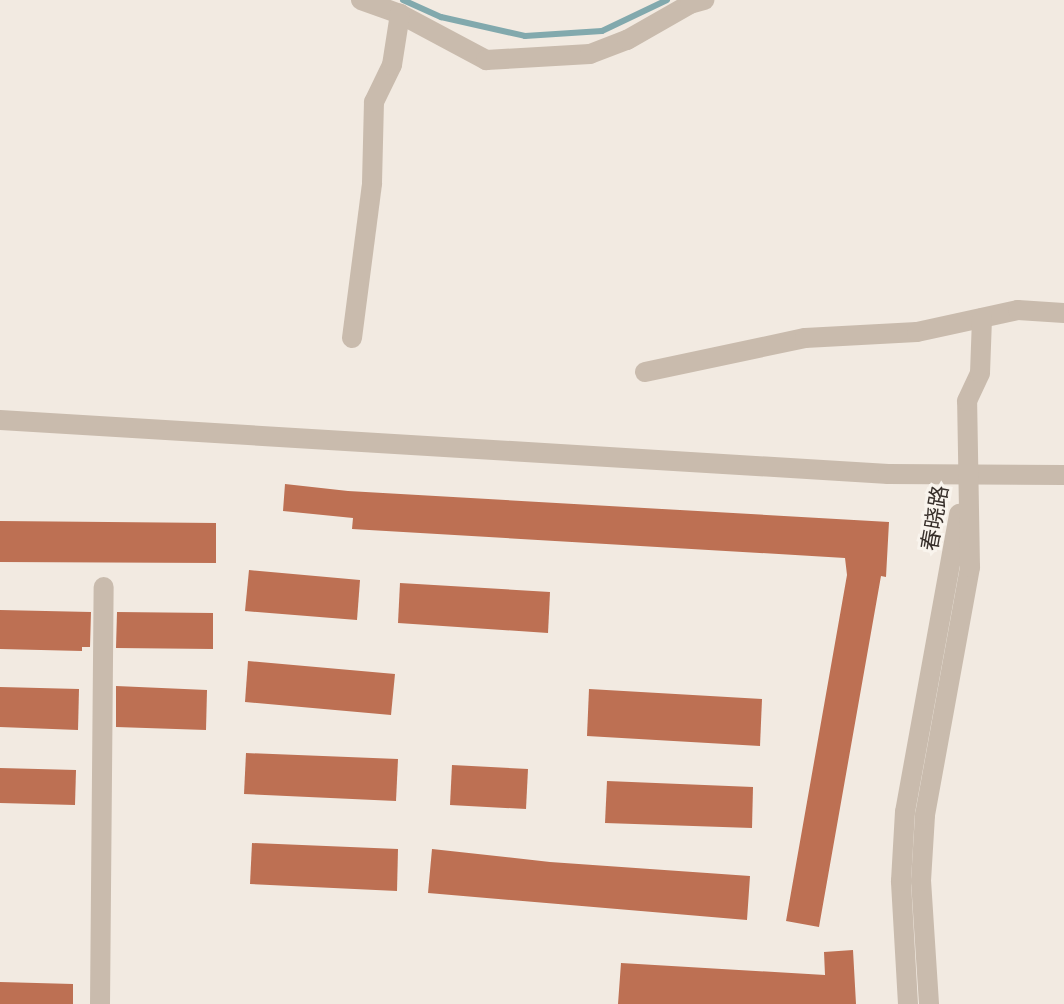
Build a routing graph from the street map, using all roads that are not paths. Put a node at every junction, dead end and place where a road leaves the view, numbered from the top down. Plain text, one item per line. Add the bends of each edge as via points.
1 (361, 0) edge
2 (704, 0) edge
3 (400, 14) junction
4 (1064, 313) edge
5 (982, 318) junction
6 (352, 338) dead end
7 (645, 372) dead end
8 (0, 420) edge
9 (966, 474) junction
10 (1064, 475) edge
11 (104, 587) dead end
12 (100, 1004) edge
13 (908, 1004) edge
14 (929, 1004) edge

1 - 3 street
2 - 3 street via 590,54 486,60
3 - 6 street via 392,65 374,102 372,183
4 - 5 street via 1018,310
5 - 7 street via 917,332 805,338
5 - 9 street via 980,373 967,401
8 - 9 street via 888,474
9 - 10 street
9 - 13 street, 春晓路 via 905,812 901,881
9 - 14 street, 春晓路 via 970,567 924,828 921,881
11 - 12 street

